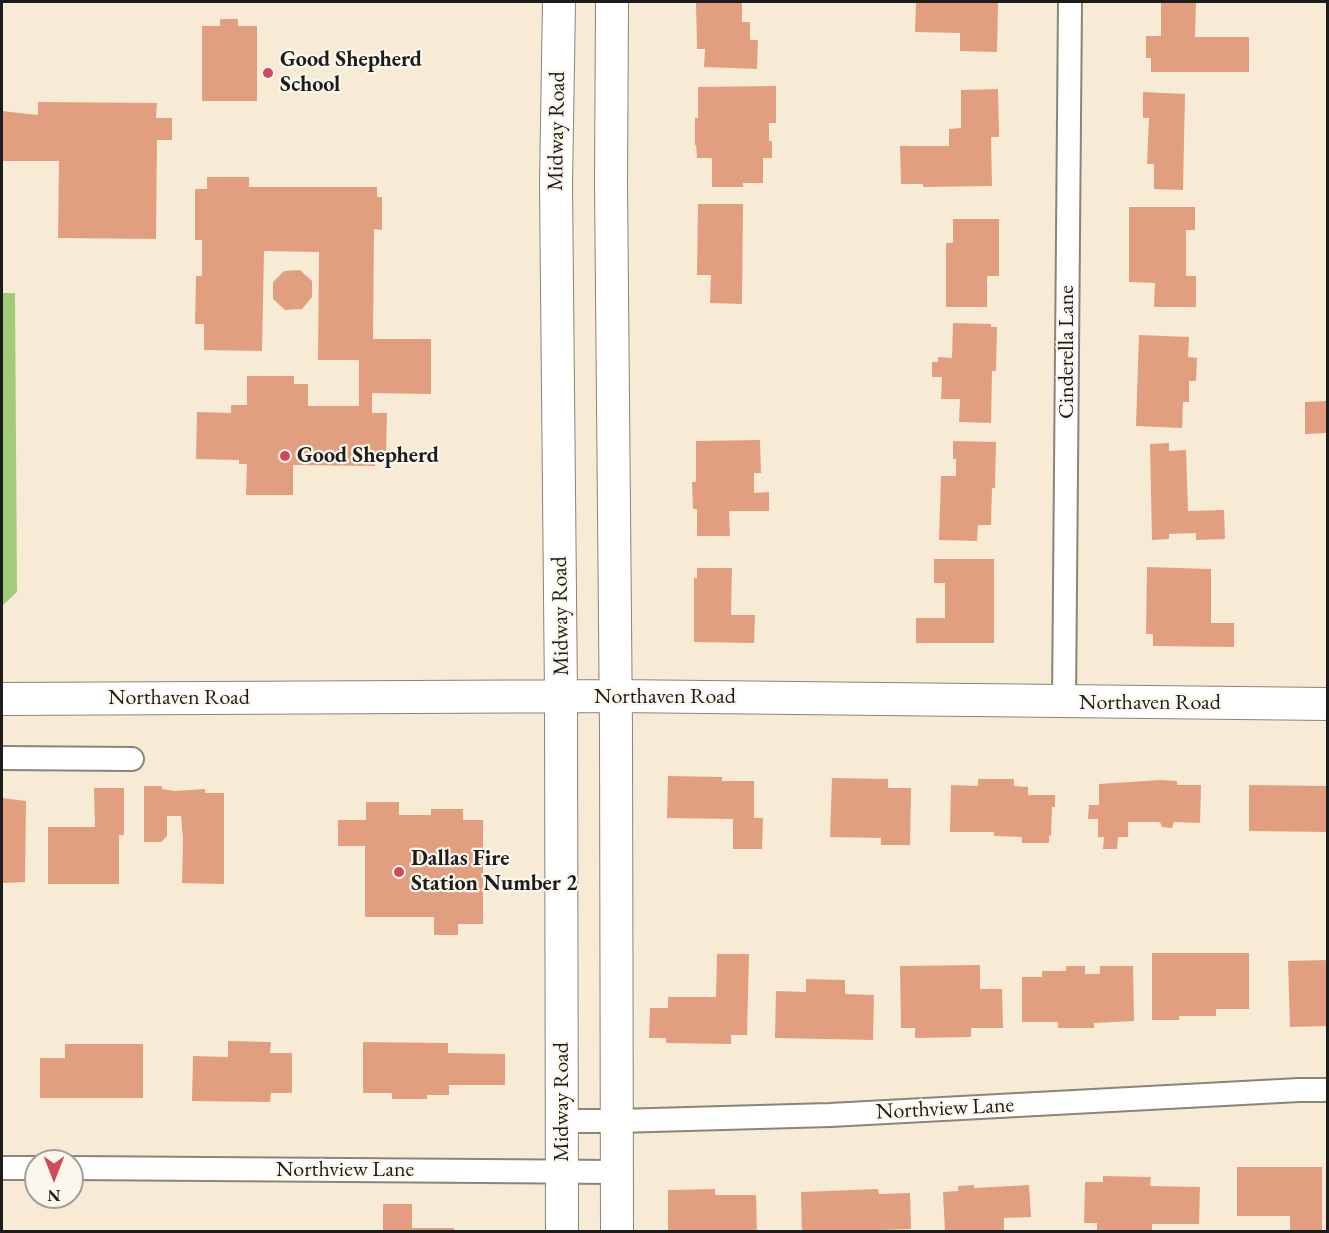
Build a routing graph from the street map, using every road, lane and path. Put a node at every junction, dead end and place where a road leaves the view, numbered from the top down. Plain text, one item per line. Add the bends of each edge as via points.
1 (559, 2) edge
2 (612, 2) edge
3 (1070, 2) edge
4 (616, 696) junction
5 (561, 697) junction
6 (2, 699) edge
7 (1064, 702) junction
8 (1328, 704) edge
9 (2, 758) edge
10 (132, 759) dead end
11 (1328, 1090) edge
12 (562, 1120) junction
13 (617, 1121) junction
14 (2, 1168) edge
15 (24, 1168) edge
16 (84, 1168) edge
17 (562, 1171) junction
18 (617, 1172) junction
19 (562, 1232) edge
20 (617, 1232) edge

1 - 5 main road, Midway Road via 556,184
2 - 4 main road
3 - 7 street, Cinderella Lane
4 - 5 main road, Northaven Road
4 - 7 main road, Northaven Road
4 - 13 main road
5 - 6 main road, Northaven Road
5 - 12 main road, Midway Road
7 - 8 main road, Northaven Road
9 - 10 street
11 - 13 street, Northview Lane via 830,1115
12 - 13 street, Northview Lane
12 - 17 main road, Midway Road
13 - 18 main road
14 - 15 street
16 - 17 street, Northview Lane
17 - 18 street, Northview Lane
17 - 19 main road, Midway Road
18 - 20 main road

